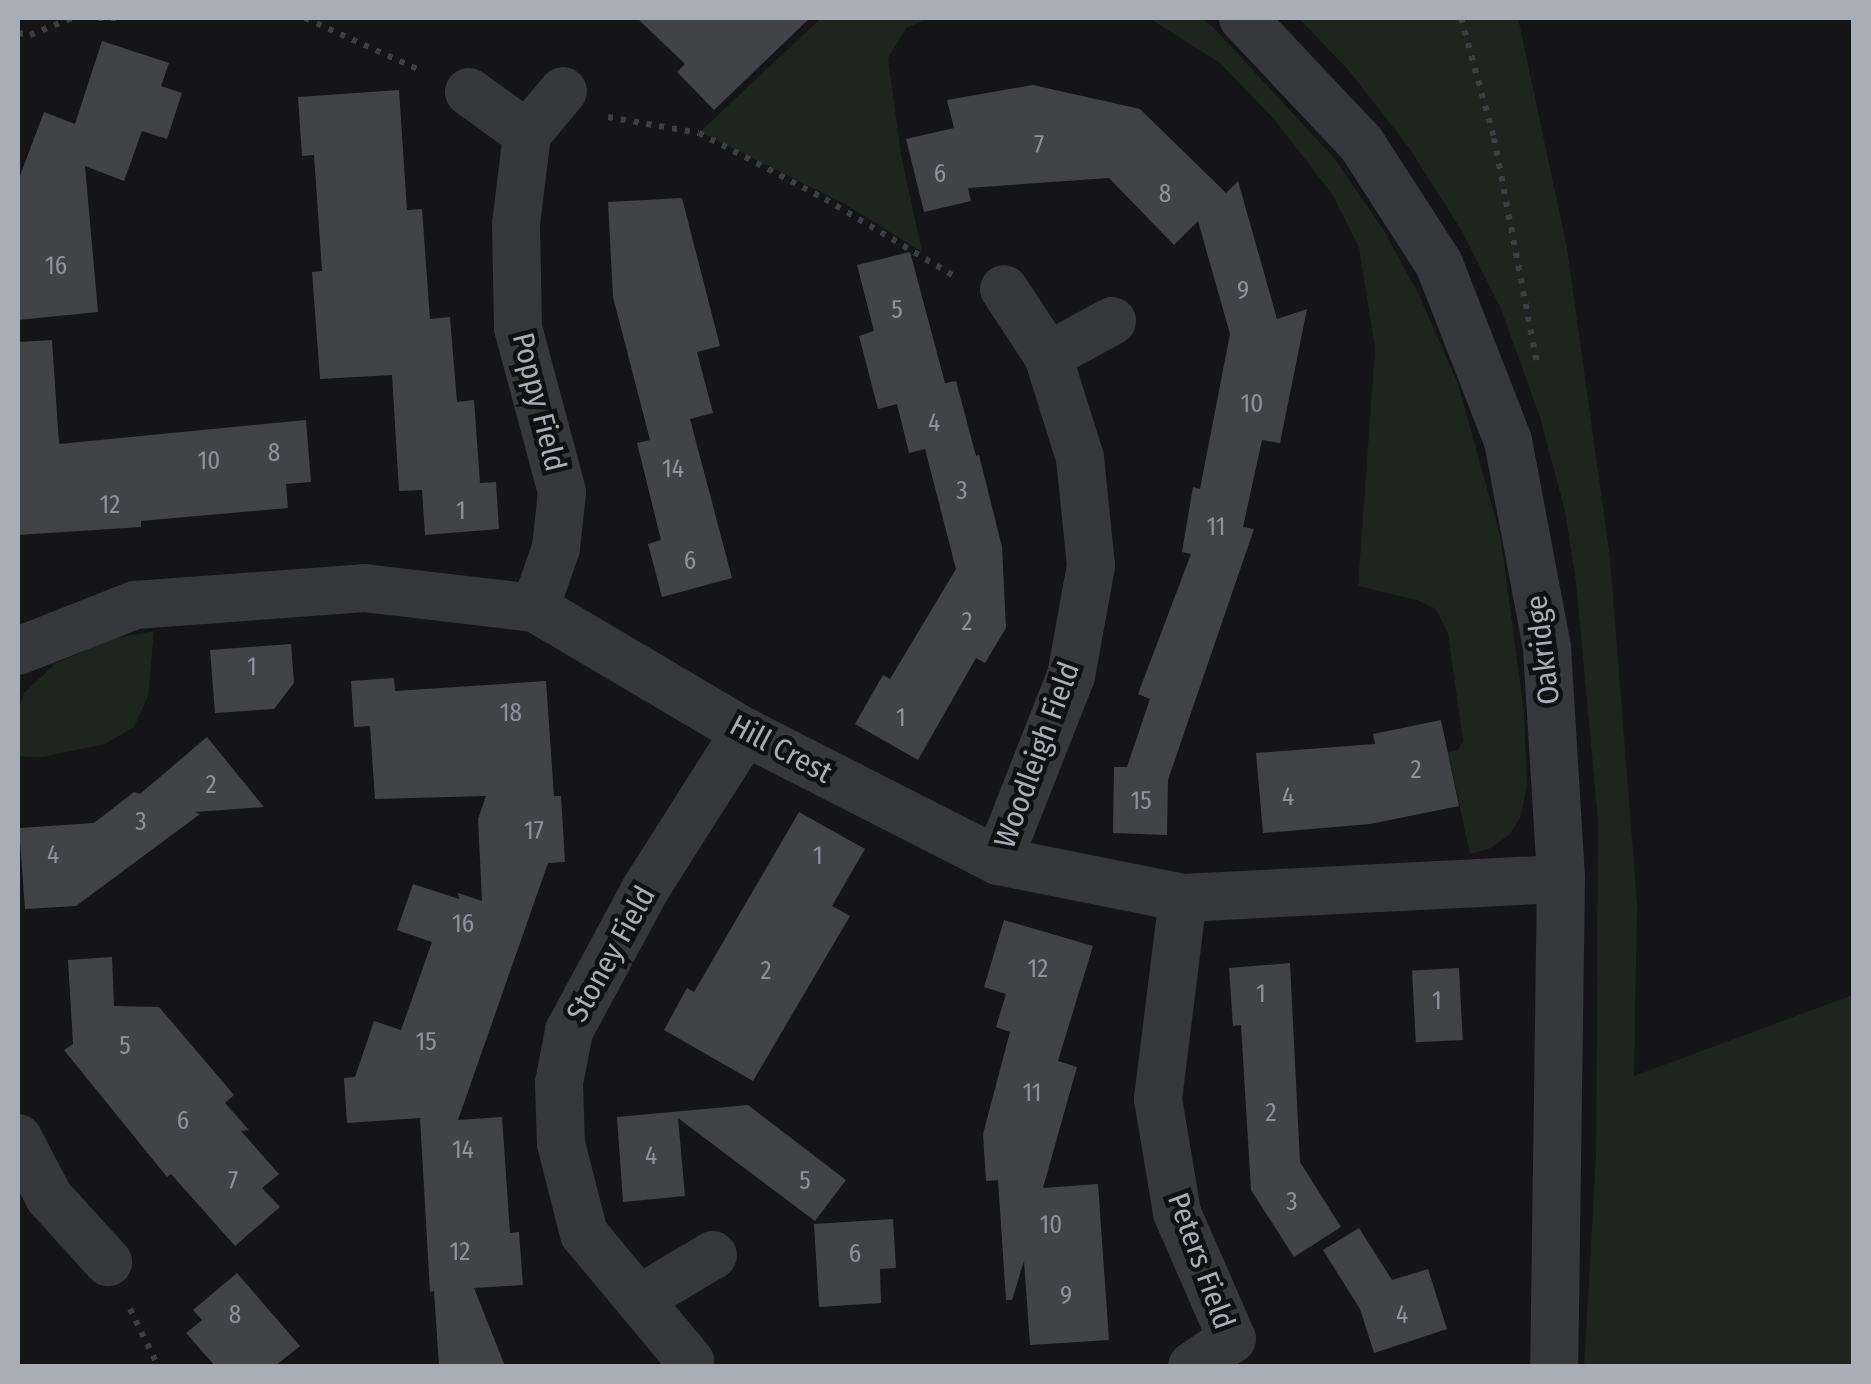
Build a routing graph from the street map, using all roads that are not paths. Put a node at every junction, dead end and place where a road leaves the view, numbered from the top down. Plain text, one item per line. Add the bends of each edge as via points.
1 (1243, 18) edge
2 (469, 92) road end
3 (563, 92) road end
4 (527, 134) junction
5 (1004, 289) road end
6 (1112, 321) dead end
7 (1048, 356) junction
8 (535, 608) junction
9 (18, 651) edge
10 (745, 732) junction
11 (998, 861) junction
12 (1561, 879) junction
13 (1184, 898) junction
14 (18, 1138) edge
15 (33, 1208) edge
16 (713, 1255) dead end
17 (108, 1262) road end
18 (638, 1299) junction
19 (690, 1361) dead end
20 (1192, 1366) edge
21 (1554, 1366) edge

1 - 12 street, Oakridge via 1361,143 1438,264 1508,441 1547,648
2 - 4 street
3 - 4 street
4 - 8 street, Poppy Field via 516,224 518,328 562,492 556,548
5 - 7 street, Woodleigh Field
6 - 7 street
7 - 11 street, Woodleigh Field via 1080,458 1091,566 1071,676
8 - 9 street, Hill Crest via 364,588 135,606
8 - 10 street, Hill Crest
10 - 11 street, Hill Crest
10 - 18 street, Stoney Field via 646,888 569,1030 559,1083 560,1144 584,1234
11 - 13 street, Hill Crest
12 - 13 street, Hill Crest
12 - 21 street, Oakridge
13 - 20 street, Peters Field via 1158,1099 1178,1212 1232,1340
14 - 15 street
15 - 17 street
16 - 18 street
18 - 19 street, Stoney Field

